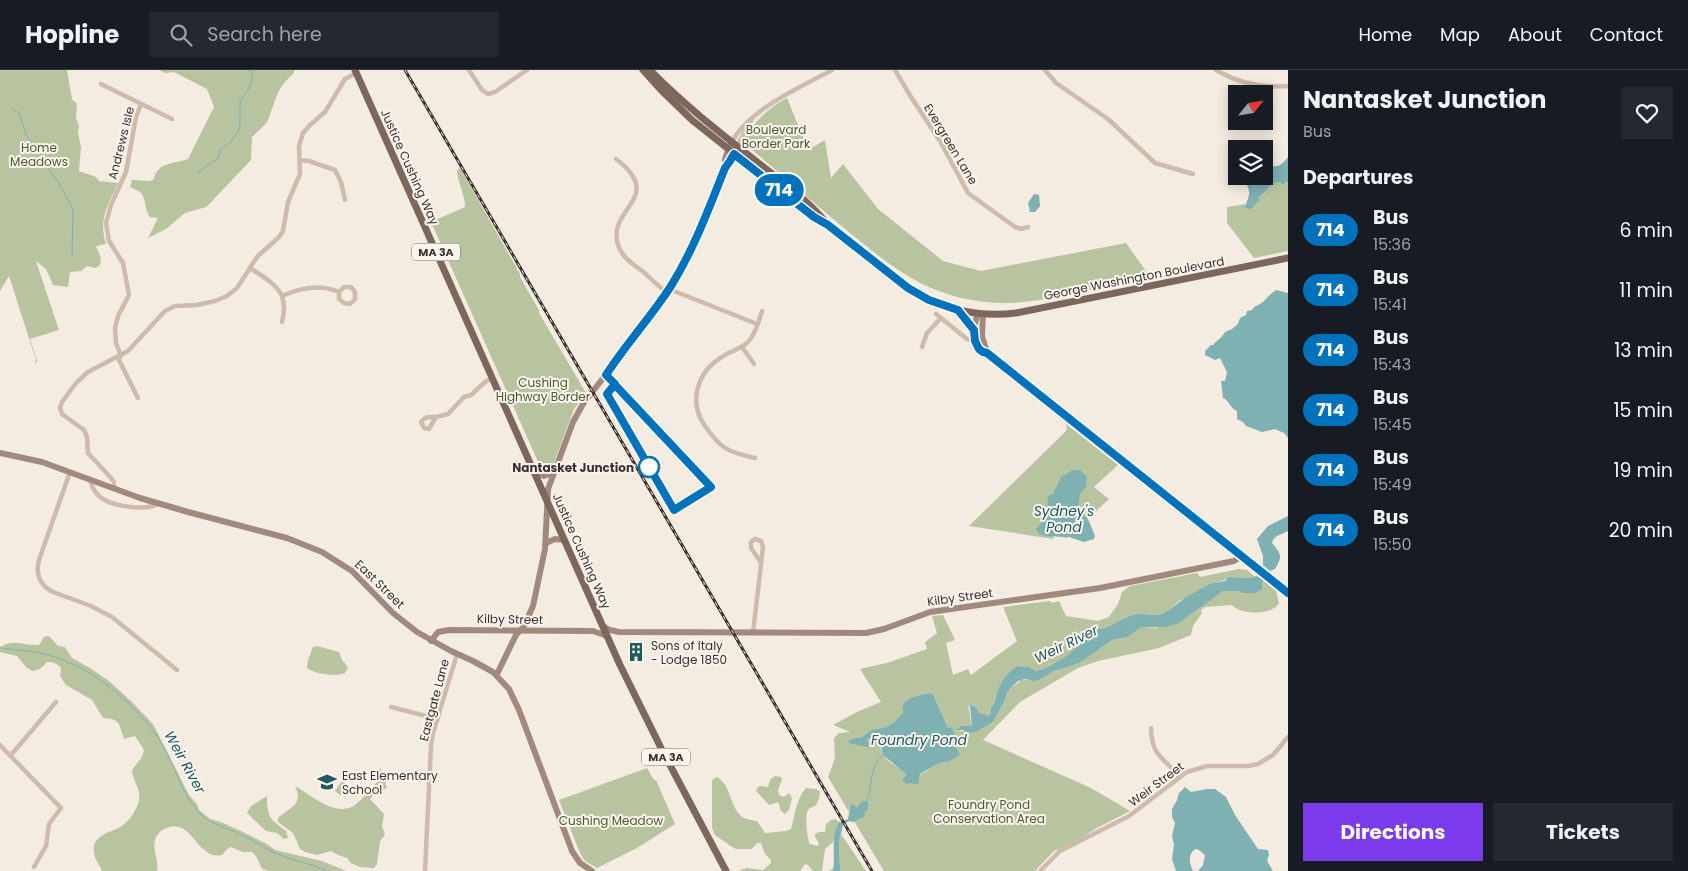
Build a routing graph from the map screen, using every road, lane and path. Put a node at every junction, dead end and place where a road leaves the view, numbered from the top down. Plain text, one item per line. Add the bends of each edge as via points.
1 (469, 70) edge
2 (527, 70) edge
3 (643, 70) edge
4 (650, 70) edge
5 (832, 70) edge
6 (895, 70) edge
7 (1046, 70) edge
8 (1216, 70) edge
9 (356, 71) edge
10 (101, 84) dead end
11 (1288, 86) edge
12 (141, 104) junction
13 (172, 119) dead end
14 (734, 144) junction
15 (731, 151) junction
16 (616, 159) dead end
17 (300, 160) junction
18 (1193, 174) dead end
19 (345, 200) dead end
20 (828, 225) junction
21 (1028, 227) dead end
22 (1288, 258) edge
23 (250, 268) junction
24 (668, 290) junction
25 (339, 292) junction
26 (282, 296) junction
27 (958, 310) junction
28 (762, 311) dead end
29 (936, 314) dead end
30 (981, 314) junction
31 (941, 318) junction
32 (282, 322) dead end
33 (757, 324) junction
34 (974, 330) junction
35 (978, 340) junction
36 (742, 347) junction
37 (922, 347) dead end
38 (120, 357) junction
39 (754, 364) dead end
40 (492, 378) junction
41 (138, 398) dead end
42 (436, 417) dead end
43 (0, 453) edge
44 (755, 458) dead end
45 (534, 471) junction
46 (70, 472) junction
47 (553, 473) junction
48 (90, 479) junction
49 (114, 488) junction
50 (546, 499) junction
51 (158, 503) junction
52 (564, 540) junction
53 (546, 543) junction
54 (1242, 556) junction
55 (760, 561) junction
56 (1288, 593) edge
57 (602, 624) junction
58 (519, 631) junction
59 (593, 631) junction
60 (619, 632) junction
61 (753, 633) junction
62 (608, 639) junction
63 (431, 641) junction
64 (457, 654) junction
65 (177, 670) dead end
66 (497, 674) junction
67 (56, 702) dead end
68 (392, 707) dead end
69 (438, 719) junction
70 (1151, 728) dead end
71 (1288, 737) edge
72 (0, 745) edge
73 (11, 755) junction
74 (1180, 777) junction
75 (34, 868) dead end
76 (425, 871) edge
77 (592, 871) edge
78 (726, 871) edge
79 (1040, 871) edge

1 - 2 street via 483,91 489,94
3 - 15 main road via 688,116
4 - 14 main road via 690,109
5 - 14 street via 773,102 753,118
6 - 21 street, Evergreen Lane via 968,193 1015,227
7 - 18 street via 1056,84 1111,122 1155,163
8 - 11 street via 1250,84
9 - 17 street via 345,79 325,112 305,131 300,144
9 - 40 main road, Justice Cushing Way / MA 3A
10 - 12 street, Andrews Isle
12 - 13 street, Andrews Isle
12 - 38 street, Andrews Isle via 126,172 106,223 110,241 123,263 129,295 115,328
14 - 15 main road
14 - 20 main road via 817,212
15 - 20 main road
15 - 24 main road via 730,161 692,248
16 - 24 street via 630,170 636,187 633,202 616,228 618,245 626,259
17 - 19 street via 332,168 341,182
17 - 23 street via 300,174 288,202 283,231
20 - 27 main road, George Washington Boulevard via 908,288 929,300
22 - 30 main road, George Washington Boulevard via 1023,312
23 - 26 street via 274,285
23 - 38 street via 237,288 223,298 202,305 175,306 164,312
24 - 33 street
24 - 47 main road via 581,407
25 - 25 street via 339,299 344,304 355,299 351,287 344,287
25 - 26 street via 316,287
26 - 32 street
27 - 30 main road, George Washington Boulevard
27 - 34 main road
28 - 33 street
29 - 31 street
30 - 34 main road
30 - 35 main road
31 - 35 street via 967,339
31 - 37 street via 927,333
33 - 36 street via 751,339
34 - 35 main road
35 - 54 main road via 987,353
36 - 39 street
36 - 44 street via 719,358 706,371 698,384 696,403 702,421 720,445 734,453
38 - 41 street, Andrews Isle
38 - 49 street via 83,376 60,408 65,418 84,430 88,453 112,478
40 - 42 street via 463,398 448,414
40 - 45 main road, Justice Cushing Way / MA 3A
43 - 46 main road, East Street
45 - 47 main road via 544,476
45 - 50 main road, Justice Cushing Way / MA 3A
46 - 48 main road, East Street
46 - 65 street via 39,560 40,580 47,589 112,617
47 - 50 main road
48 - 49 main road, East Street
48 - 51 street via 95,492 109,502 138,507 153,507
49 - 51 main road, East Street
50 - 52 main road, Justice Cushing Way / MA 3A
50 - 53 main road
51 - 63 main road, East Street via 287,538 322,552 352,571 397,617
52 - 53 main road
52 - 57 main road, Justice Cushing Way / MA 3A
53 - 58 main road via 533,606
54 - 56 main road
54 - 61 main road, Kilby Street via 1234,561 1107,587 930,612 869,633
55 - 55 street via 762,544 756,539 751,542 751,548
55 - 61 street
57 - 59 main road
57 - 60 main road, Kilby Street
57 - 62 main road, Justice Cushing Way / MA 3A
58 - 59 main road, Kilby Street
58 - 63 main road, Kilby Street via 447,630 436,633
58 - 66 main road
59 - 62 main road, Kilby Street
60 - 61 main road, Kilby Street
60 - 62 main road
62 - 78 main road, Justice Cushing Way / MA 3A
63 - 64 main road, East Street
64 - 66 main road, East Street
64 - 69 street, Eastgate Lane
66 - 77 main road, East Street via 517,705 574,854
67 - 73 street
68 - 69 street
69 - 76 street, Eastgate Lane via 431,746
70 - 74 street via 1156,754
71 - 74 street, Weir Street via 1273,755 1258,764 1203,766
72 - 73 street
73 - 75 street via 61,808 49,824 46,846
74 - 79 street, Weir Street via 1129,816 1060,851

